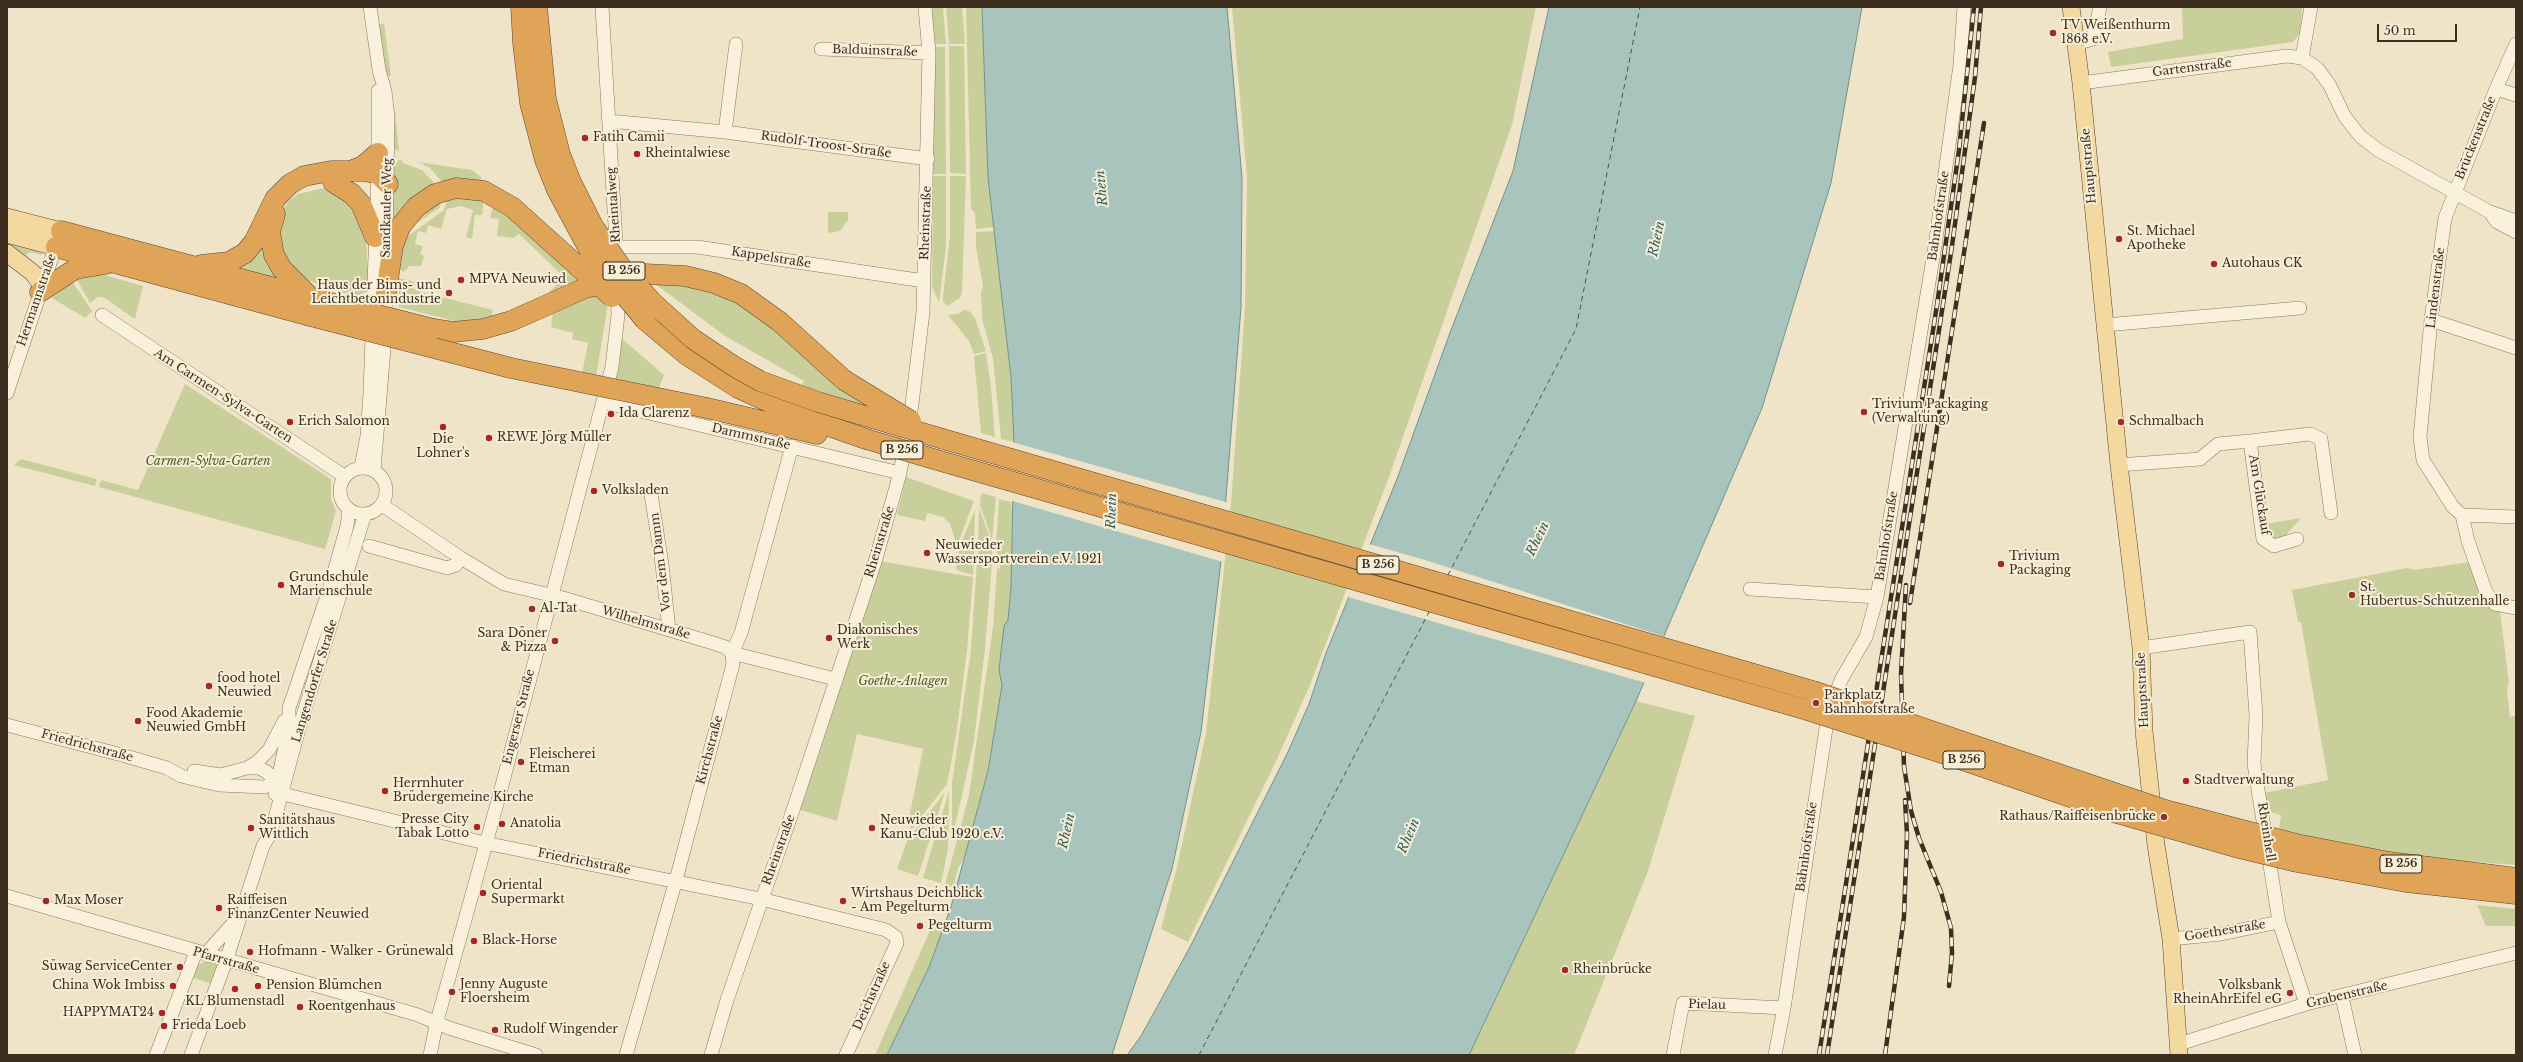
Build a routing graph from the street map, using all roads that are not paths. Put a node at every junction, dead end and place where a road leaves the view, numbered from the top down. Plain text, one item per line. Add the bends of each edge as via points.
1 (370, 7) edge
2 (521, 7) edge
3 (537, 7) edge
4 (602, 7) edge
5 (925, 7) edge
6 (1964, 7) edge
7 (2071, 7) edge
8 (2100, 7) edge
9 (2311, 7) edge
10 (736, 44) dead end
11 (2075, 44) junction
12 (2516, 44) edge
13 (821, 49) dead end
14 (929, 53) junction
15 (2302, 58) junction
16 (378, 70) junction
17 (2082, 83) junction
18 (2496, 89) junction
19 (2516, 96) edge
20 (609, 121) junction
21 (725, 132) junction
22 (378, 153) junction
23 (928, 159) junction
24 (341, 176) junction
25 (381, 181) junction
26 (2454, 192) junction
27 (2488, 211) junction
28 (7, 217) edge
29 (2516, 221) edge
30 (2516, 232) edge
31 (7, 234) edge
32 (375, 237) junction
33 (58, 239) junction
34 (616, 246) junction
35 (7, 252) edge
36 (116, 263) junction
37 (188, 266) junction
38 (924, 281) junction
39 (41, 289) junction
40 (386, 293) junction
41 (309, 307) junction
42 (2300, 308) dead end
43 (102, 315) dead end
44 (645, 320) junction
45 (2431, 320) junction
46 (2106, 325) junction
47 (378, 347) junction
48 (2516, 348) edge
49 (7, 393) edge
50 (602, 402) junction
51 (866, 439) junction
52 (943, 439) junction
53 (2250, 441) junction
54 (792, 446) junction
55 (2118, 465) junction
56 (361, 467) junction
57 (374, 470) junction
58 (900, 473) junction
59 (344, 476) junction
60 (651, 494) dead end
61 (382, 505) junction
62 (349, 510) junction
63 (2331, 513) dead end
64 (365, 514) junction
65 (2462, 515) junction
66 (2516, 517) edge
67 (2297, 539) dead end
68 (369, 546) dead end
69 (461, 558) junction
70 (1750, 589) dead end
71 (551, 596) junction
72 (1877, 597) junction
73 (2516, 608) edge
74 (669, 630) junction
75 (2141, 648) junction
76 (732, 654) junction
77 (835, 679) junction
78 (289, 708) junction
79 (7, 725) edge
80 (167, 768) junction
81 (247, 768) junction
82 (278, 792) junction
83 (485, 843) junction
84 (676, 880) junction
85 (2511, 886) edge
86 (7, 896) edge
87 (762, 898) junction
88 (244, 908) junction
89 (2279, 922) junction
90 (896, 936) joint
91 (2171, 939) junction
92 (2516, 953) edge
93 (202, 954) junction
94 (226, 961) junction
95 (2342, 997) junction
96 (2306, 1004) junction
97 (1784, 1008) junction
98 (437, 1021) junction
99 (2179, 1050) edge
100 (156, 1055) edge
101 (191, 1055) edge
102 (430, 1055) edge
103 (536, 1055) edge
104 (626, 1055) edge
105 (711, 1055) edge
106 (846, 1055) edge
107 (1673, 1055) edge
108 (1774, 1055) edge
109 (2355, 1055) edge

1 - 16 street, Sandkauler Weg
2 - 44 highway, B 256, bridge via 522,43 530,103 554,184 567,212 594,257
3 - 52 highway, B 256, bridge via 546,99 560,154 593,226 621,267 644,293 693,339 760,381 818,402
4 - 20 street, Rheintalweg
5 - 14 street, Rheinstraße
6 - 72 street, Bahnhofstraße via 1960,64 1935,246
7 - 11 main road, Hauptstraße
8 - 11 street via 2093,39
9 - 15 street
10 - 21 street
11 - 17 main road, Hauptstraße
12 - 18 street, Brückenstraße
13 - 14 street, Balduinstraße
14 - 23 street, Rheinstraße
15 - 17 street, Gartenstraße via 2287,56
15 - 26 street via 2317,68 2329,84 2345,117 2360,136 2378,150
16 - 22 street, Sandkauler Weg
16 - 25 street, Sandkauler Weg via 388,109
17 - 46 main road, Hauptstraße
18 - 19 street
18 - 26 street, Brückenstraße
20 - 21 street, Rudolf-Troost-Straße
20 - 34 street, Rheintalweg
21 - 23 street, Rudolf-Troost-Straße
22 - 24 highway via 363,166
22 - 25 street, Sandkauler Weg
23 - 38 street, Rheinstraße
24 - 25 highway via 369,172
24 - 32 highway via 361,204
24 - 37 highway via 312,174 296,180 275,199 246,253 229,262
24 - 41 highway via 297,188 281,204 271,224 271,240 278,262
25 - 32 street, Sandkauler Weg
25 - 40 street, Sandkauler Weg
26 - 27 street, Brückenstraße
26 - 45 street, Lindenstraße via 2445,218
27 - 29 street, Brückenstraße
27 - 30 street via 2497,222
28 - 33 main road
31 - 33 main road
32 - 47 street, Sandkauler Weg
33 - 36 highway
33 - 37 highway
33 - 39 street, Hermannstraße
34 - 38 street, Kappelstraße via 697,247
34 - 50 street, Rheintalweg via 618,314 612,366
35 - 39 main road via 33,273
36 - 39 highway via 75,269
36 - 41 highway
37 - 41 highway
38 - 58 street, Rheinstraße via 913,398
39 - 49 street, Hermannstraße
40 - 44 highway, bridge via 400,226 422,202 441,192 466,188 490,194 512,207 611,296
40 - 47 street, Sandkauler Weg
41 - 51 highway, bridge via 511,368 727,412 827,436
41 - 52 highway, bridge via 463,332 483,330 511,321 585,288 623,278 657,274 700,280 728,289 753,302 780,322 844,380
42 - 46 street
43 - 59 street, Am Carmen-Sylva-Garten
44 - 51 highway, B 256 via 688,356 738,388 795,414
45 - 48 street
45 - 65 street, Lindenstraße via 2420,437 2423,460 2452,507
46 - 55 main road, Hauptstraße
47 - 56 street
47 - 57 street
50 - 54 street, Dammstraße
50 - 71 street, Engerser Straße
51 - 85 highway, B 256, bridge via 1814,713 1942,753 2120,814 2235,847 2377,877
52 - 85 highway, B 256, bridge via 1776,679 2165,810 2229,828
53 - 55 street, Am Glückauf via 2218,444 2200,459
53 - 63 street, Am Glückauf via 2310,434 2321,439
53 - 67 street, Am Glückauf via 2263,539 2274,546
54 - 58 street, Dammstraße
54 - 76 street, Kirchstraße via 741,633
55 - 75 main road, Hauptstraße
56 - 57 street
56 - 59 street
57 - 61 street via 383,477 387,487
58 - 77 street, Rheinstraße via 875,562
59 - 62 street via 340,490 341,498
60 - 74 street, Vor dem Damm
61 - 64 street via 378,510
61 - 69 street, Wilhelmstraße
62 - 64 street
62 - 78 street, Langendorfer Straße via 329,590
64 - 82 street, Langendorfer Straße via 300,725 288,775
65 - 66 street
65 - 73 street via 2468,541 2486,592 2495,604
68 - 69 street via 448,568 456,565
69 - 71 street, Wilhelmstraße via 504,584
70 - 72 street
71 - 74 street, Wilhelmstraße
71 - 83 street, Engerser Straße
72 - 97 street, Bahnhofstraße via 1866,637 1841,680 1828,715
74 - 76 street, Wilhelmstraße via 725,647
75 - 89 street, Rheinhell via 2250,632 2256,715 2254,764
75 - 91 main road, Hauptstraße via 2144,731 2156,845
76 - 77 street, Wilhelmstraße
76 - 84 street, Kirchstraße via 733,664
77 - 87 street, Rheinstraße
78 - 81 street, Friedrichstraße via 272,745 260,759
78 - 82 street, Langendorfer Straße via 289,727
79 - 80 street, Friedrichstraße
80 - 81 street, Friedrichstraße via 221,775
80 - 82 street, Friedrichstraße via 181,776 219,785 259,787
81 - 82 street, Friedrichstraße via 262,769 271,774
82 - 83 street, Friedrichstraße
82 - 88 street, Langendorfer Straße via 271,833 263,846
83 - 84 street, Friedrichstraße
83 - 98 street, Engerser Straße
84 - 87 street, Friedrichstraße
84 - 104 street, Kirchstraße
86 - 93 street, Pfarrstraße
87 - 90 street, Friedrichstraße via 881,928
87 - 105 street, Rheinstraße
88 - 93 street, Langendorfer Straße via 228,932
88 - 94 street, Langendorfer Straße
89 - 91 street, Goethestraße via 2221,934
89 - 96 street, Rheinhell
90 - 106 street, Deichstraße via 897,943
91 - 99 main road, Hauptstraße
92 - 95 street, Grabenstraße
93 - 94 street, Pfarrstraße
93 - 100 street, Langendorfer Straße
94 - 98 street, Pfarrstraße
94 - 101 street, Langendorfer Straße
95 - 96 street, Grabenstraße
95 - 109 street
96 - 99 street, Grabenstraße
97 - 107 street, Pielau via 1683,1003
97 - 108 street, Bahnhofstraße
98 - 102 street, Engerser Straße
98 - 103 street, Pfarrstraße via 449,1028

